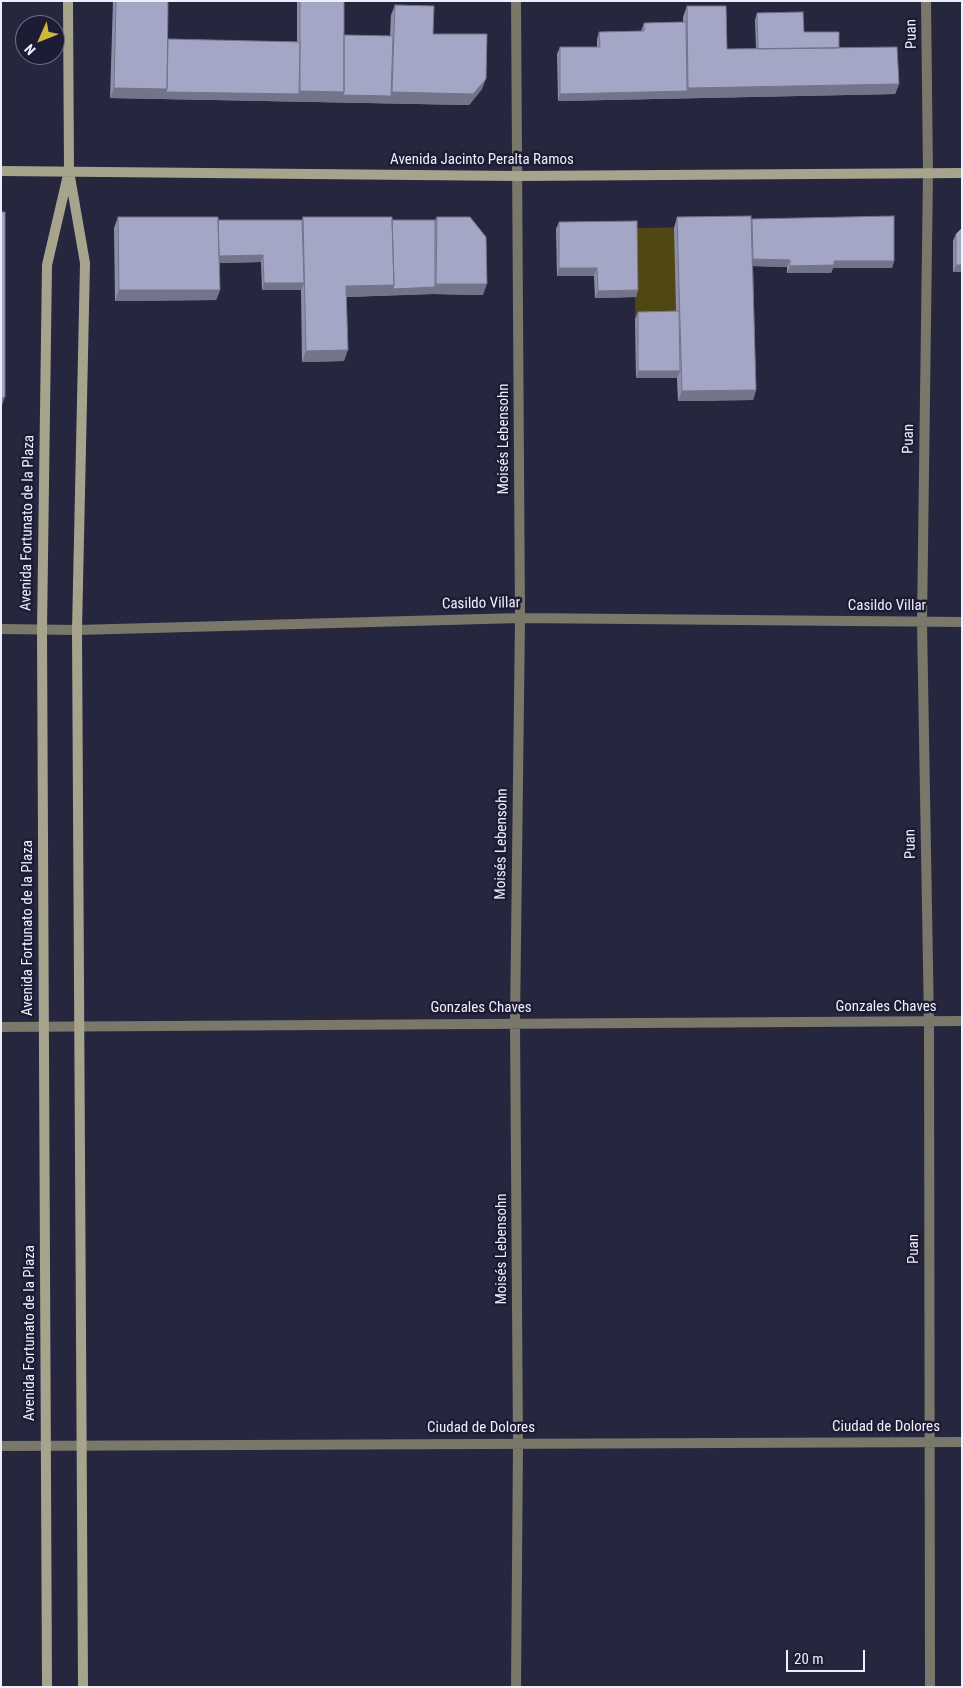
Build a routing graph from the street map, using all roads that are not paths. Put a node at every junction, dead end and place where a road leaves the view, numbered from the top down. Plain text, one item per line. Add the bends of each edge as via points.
1 (68, 1) edge
2 (516, 1) edge
3 (926, 1) edge
4 (1, 171) edge
5 (69, 171) junction
6 (928, 173) junction
7 (962, 173) edge
8 (517, 176) junction
9 (520, 618) junction
10 (922, 622) junction
11 (962, 622) edge
12 (1, 629) edge
13 (42, 630) junction
14 (77, 630) junction
15 (929, 1022) junction
16 (962, 1022) edge
17 (515, 1023) junction
18 (1, 1026) edge
19 (43, 1026) junction
20 (79, 1026) junction
21 (930, 1442) junction
22 (962, 1442) edge
23 (518, 1443) junction
24 (81, 1445) junction
25 (1, 1446) edge
26 (46, 1446) junction
27 (47, 1687) edge
28 (83, 1687) edge
29 (516, 1687) edge
30 (930, 1687) edge

1 - 5 main road, Avenida Fortunato de la Plaza
2 - 8 street, Moisés Lebensohn
3 - 6 street, Puan
4 - 5 main road, Avenida Jacinto Peralta Ramos
5 - 8 main road, Avenida Jacinto Peralta Ramos
5 - 13 main road, Avenida Fortunato de la Plaza via 47,265
5 - 14 main road, Avenida Fortunato de la Plaza via 85,263
6 - 7 main road, Avenida Jacinto Peralta Ramos
6 - 8 main road, Avenida Jacinto Peralta Ramos
6 - 10 street, Puan
8 - 9 street, Moisés Lebensohn
9 - 10 street, Casildo Villar
9 - 14 street, Casildo Villar
9 - 17 street, Moisés Lebensohn
10 - 11 street, Casildo Villar
10 - 15 street, Puan
12 - 13 street, Casildo Villar
13 - 14 street, Casildo Villar
13 - 19 main road, Avenida Fortunato de la Plaza
14 - 20 main road, Avenida Fortunato de la Plaza
15 - 16 street, Gonzales Chaves
15 - 17 street, Gonzales Chaves
15 - 21 street, Puan
17 - 20 street, Gonzales Chaves
17 - 23 street, Moisés Lebensohn
18 - 19 street, Gonzales Chaves
19 - 20 street, Gonzales Chaves
19 - 26 main road, Avenida Fortunato de la Plaza
20 - 24 main road, Avenida Fortunato de la Plaza
21 - 22 street, Ciudad de Dolores
21 - 23 street, Ciudad de Dolores
21 - 30 street, Puan
23 - 24 street, Ciudad de Dolores
23 - 29 street, Moisés Lebensohn
24 - 26 street, Ciudad de Dolores
24 - 28 main road, Avenida Fortunato de la Plaza
25 - 26 street, Ciudad de Dolores
26 - 27 main road, Avenida Fortunato de la Plaza

